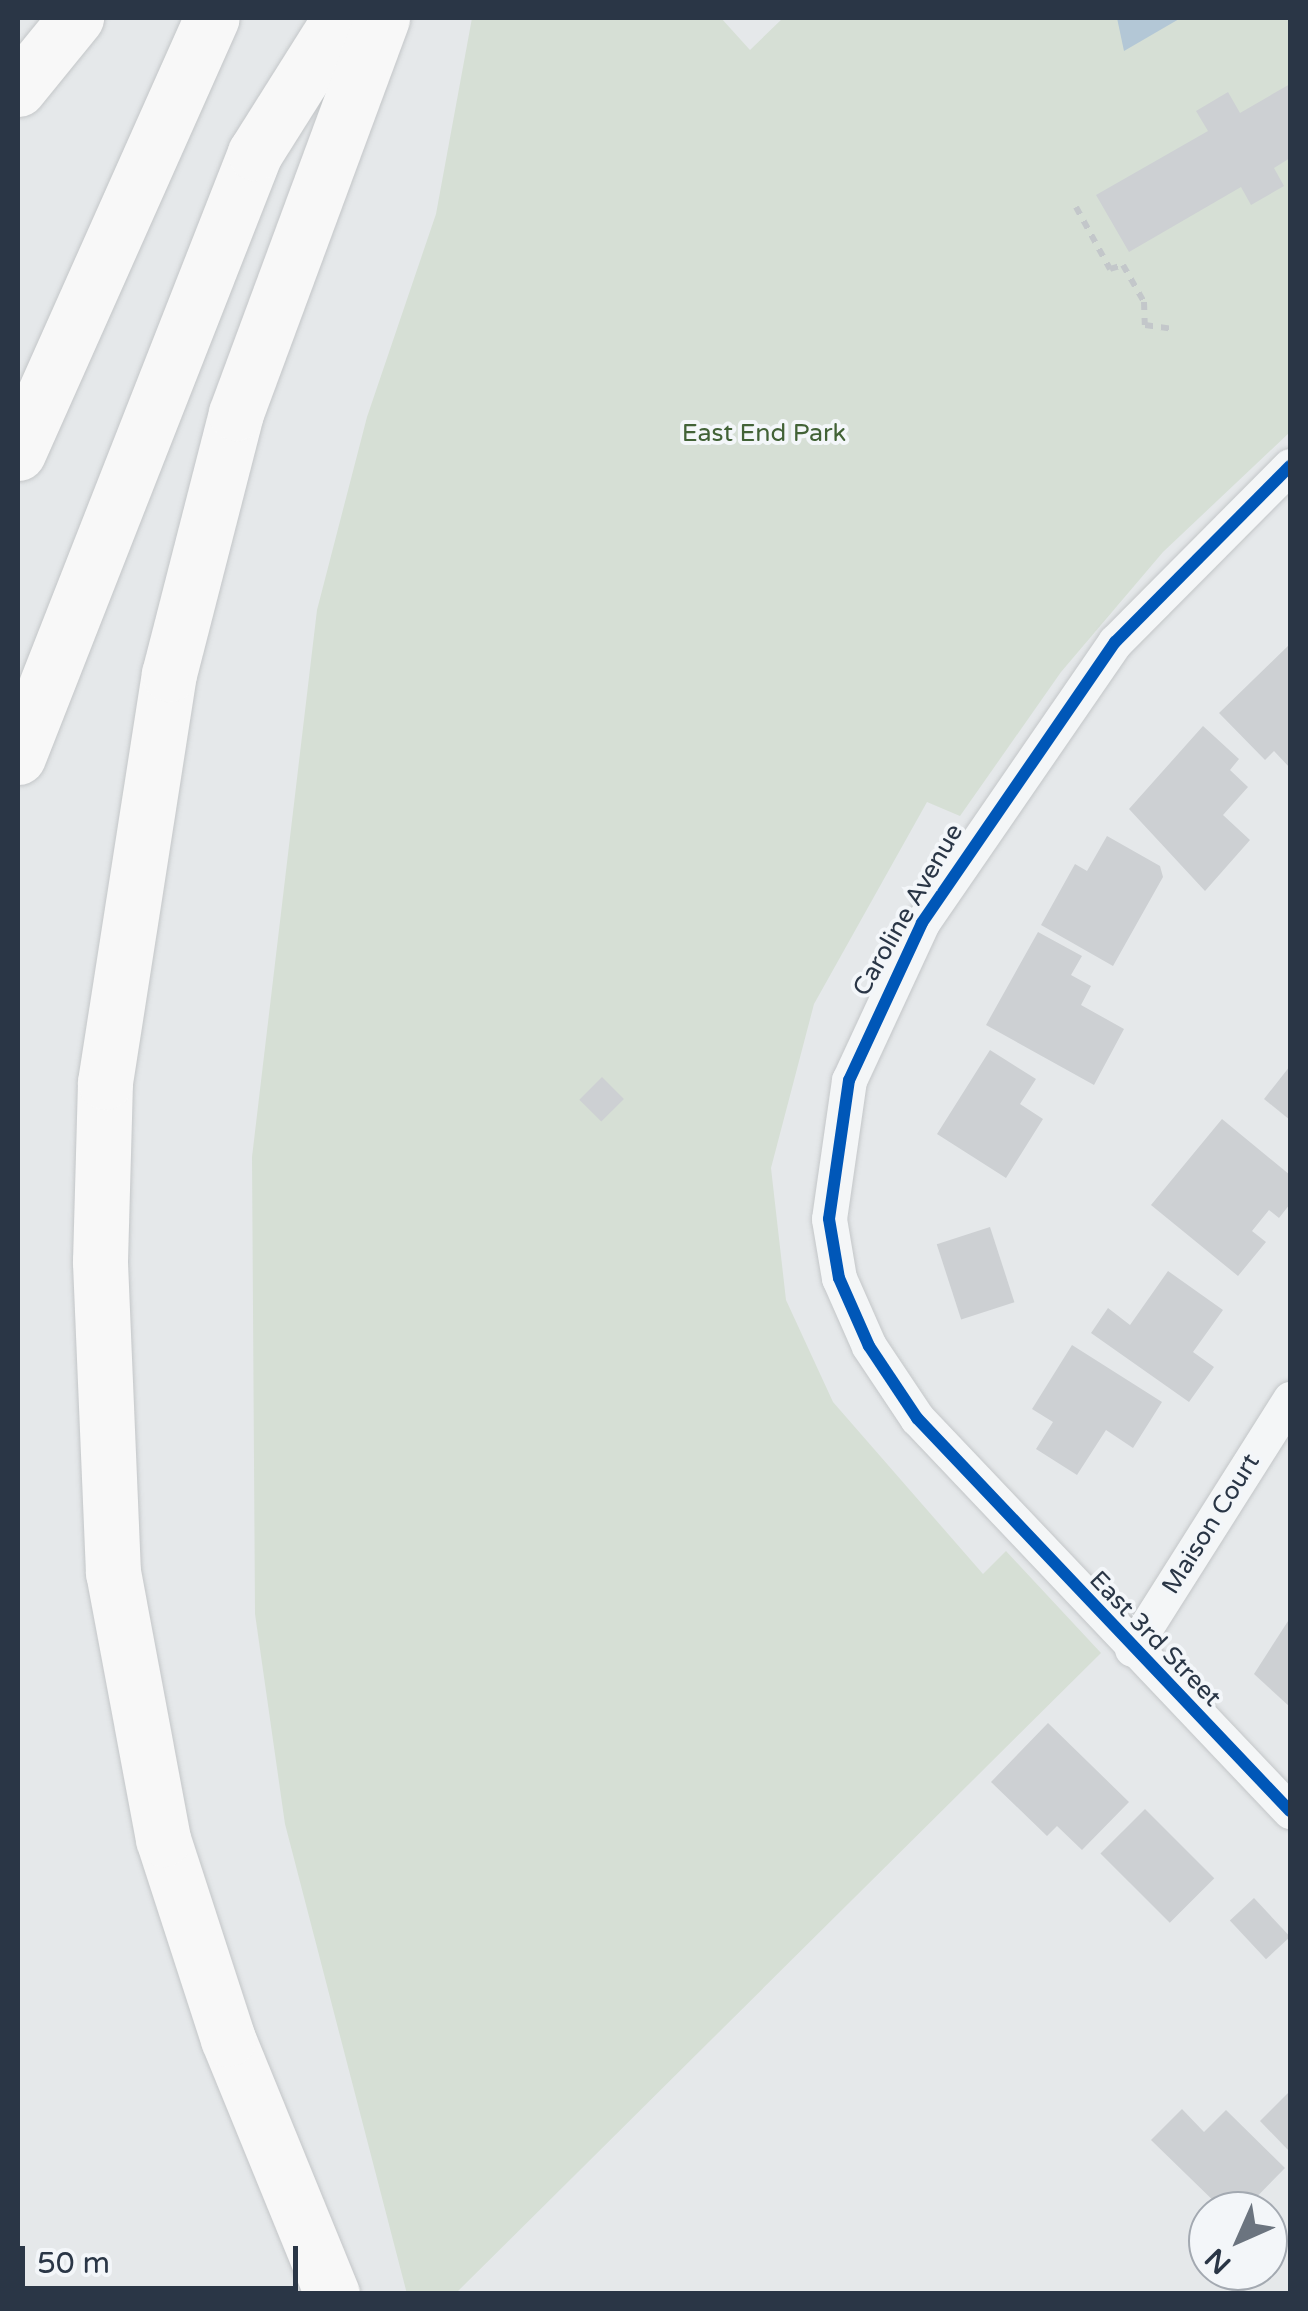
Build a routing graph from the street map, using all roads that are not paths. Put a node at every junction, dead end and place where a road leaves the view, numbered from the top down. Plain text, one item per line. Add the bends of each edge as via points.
1 (76, 18) edge
2 (212, 18) edge
3 (340, 18) edge
4 (382, 18) edge
5 (18, 89) edge
6 (18, 453) edge
7 (1290, 466) edge
8 (18, 757) edge
9 (1290, 1399) edge
10 (990, 1497) joint
11 (1132, 1649) junction
12 (1290, 1811) edge
13 (332, 2294) edge

1 - 5 highway
2 - 6 highway
3 - 8 highway via 255,154
4 - 13 highway via 236,413 169,674 105,1082 100,1261 114,1573 163,1839 228,2039
7 - 10 street, Caroline Avenue via 1170,579 1056,718 922,923 849,1080 829,1220 840,1278 918,1418
9 - 11 street, Maison Court
10 - 11 street, East 3rd Street
11 - 12 street, East 3rd Street

